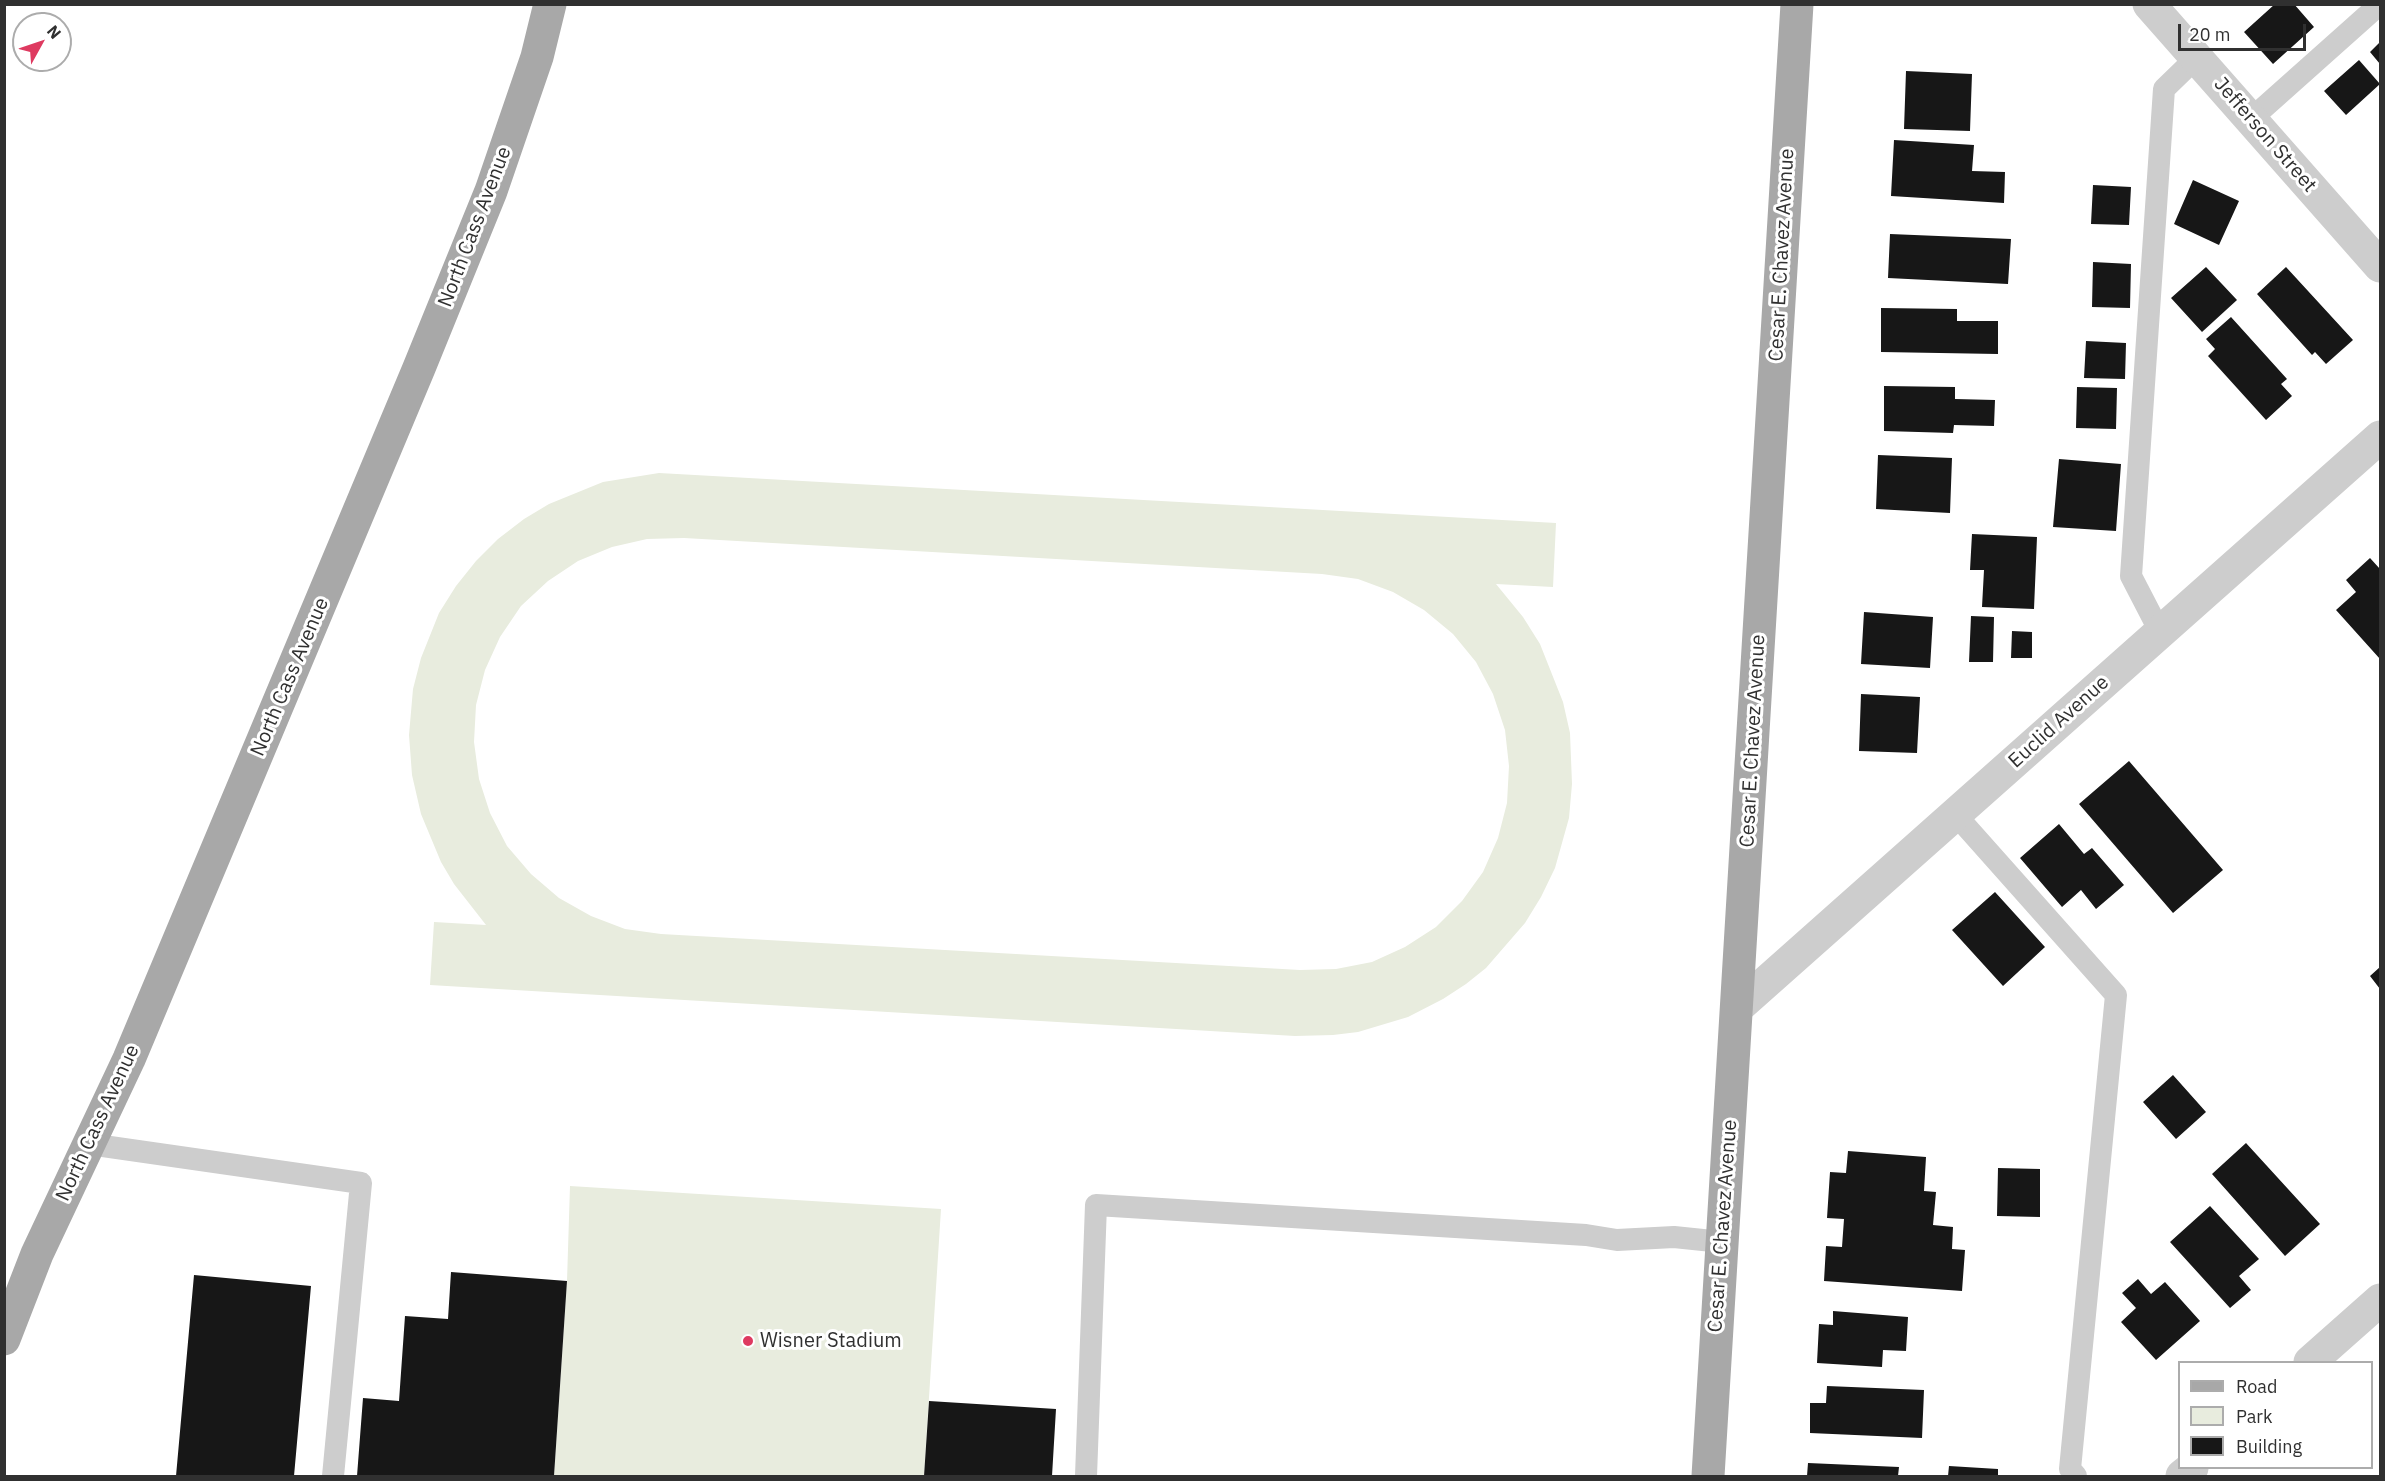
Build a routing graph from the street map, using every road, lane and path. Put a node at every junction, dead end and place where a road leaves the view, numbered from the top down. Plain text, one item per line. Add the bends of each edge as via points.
1 (550, 4) edge
2 (1797, 4) edge
3 (2149, 4) edge
4 (2380, 4) edge
5 (2196, 58) junction
6 (2251, 119) junction
7 (2380, 266) edge
8 (2380, 437) edge
9 (2160, 632) junction
10 (1955, 814) junction
11 (1737, 1008) junction
12 (89, 1144) junction
13 (1722, 1242) junction
14 (2380, 1300) edge
15 (4, 1339) edge
16 (2311, 1361) edge
17 (333, 1476) edge
18 (1086, 1476) edge
19 (1708, 1476) edge
20 (2076, 1476) edge

1 - 12 main road, North Cass Avenue via 537,57 491,191 134,1048
2 - 11 main road, Cesar E. Chavez Avenue
3 - 5 street, Jefferson Street
4 - 6 lane
5 - 6 street, Jefferson Street
5 - 9 lane via 2164,89 2131,576
6 - 7 street, Jefferson Street
8 - 9 street, Euclid Avenue
9 - 10 street, Euclid Avenue
10 - 11 street, Euclid Avenue
10 - 20 lane via 2116,995 2070,1470
11 - 13 main road, Cesar E. Chavez Avenue
12 - 15 main road, North Cass Avenue
12 - 17 lane via 361,1183
13 - 18 lane via 1674,1237 1617,1240 1096,1205
13 - 19 main road, Cesar E. Chavez Avenue
14 - 16 street

